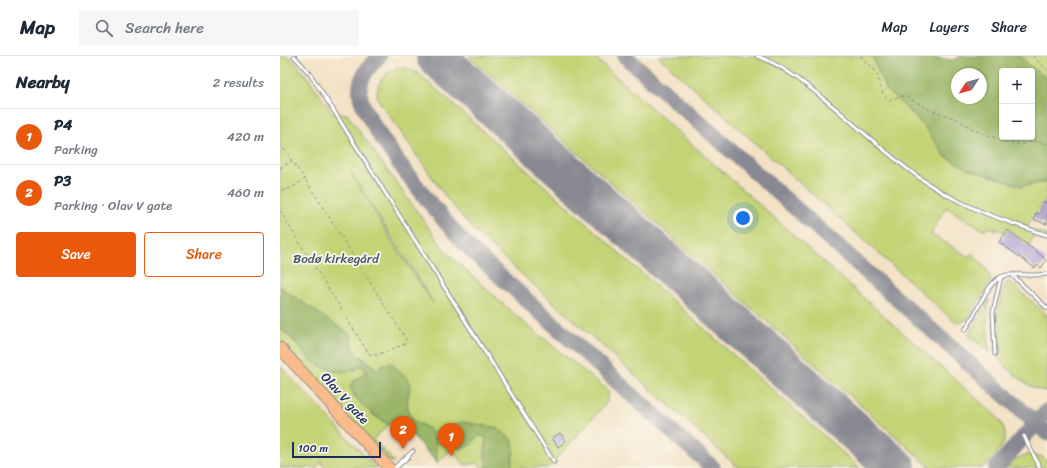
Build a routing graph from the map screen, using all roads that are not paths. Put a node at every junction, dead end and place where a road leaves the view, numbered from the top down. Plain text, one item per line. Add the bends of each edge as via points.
1 (294, 56) edge
2 (757, 56) edge
3 (1047, 234) edge
4 (1047, 274) edge
5 (1012, 275) junction
6 (1001, 277) junction
7 (1047, 308) edge
8 (965, 330) dead end
9 (280, 348) edge
10 (995, 354) dead end
11 (1024, 436) dead end
12 (554, 462) dead end
13 (389, 468) edge
14 (395, 468) edge
15 (1040, 468) edge

1 - 12 lane via 310,74 332,108
2 - 3 lane via 777,65 804,83 905,167 930,184 984,213
4 - 5 lane
5 - 6 lane
5 - 7 lane
6 - 8 lane via 994,282
6 - 10 lane via 992,312
9 - 13 highway, Olav V gate
11 - 15 lane
14 - 14 lane via 404,462 413,451

